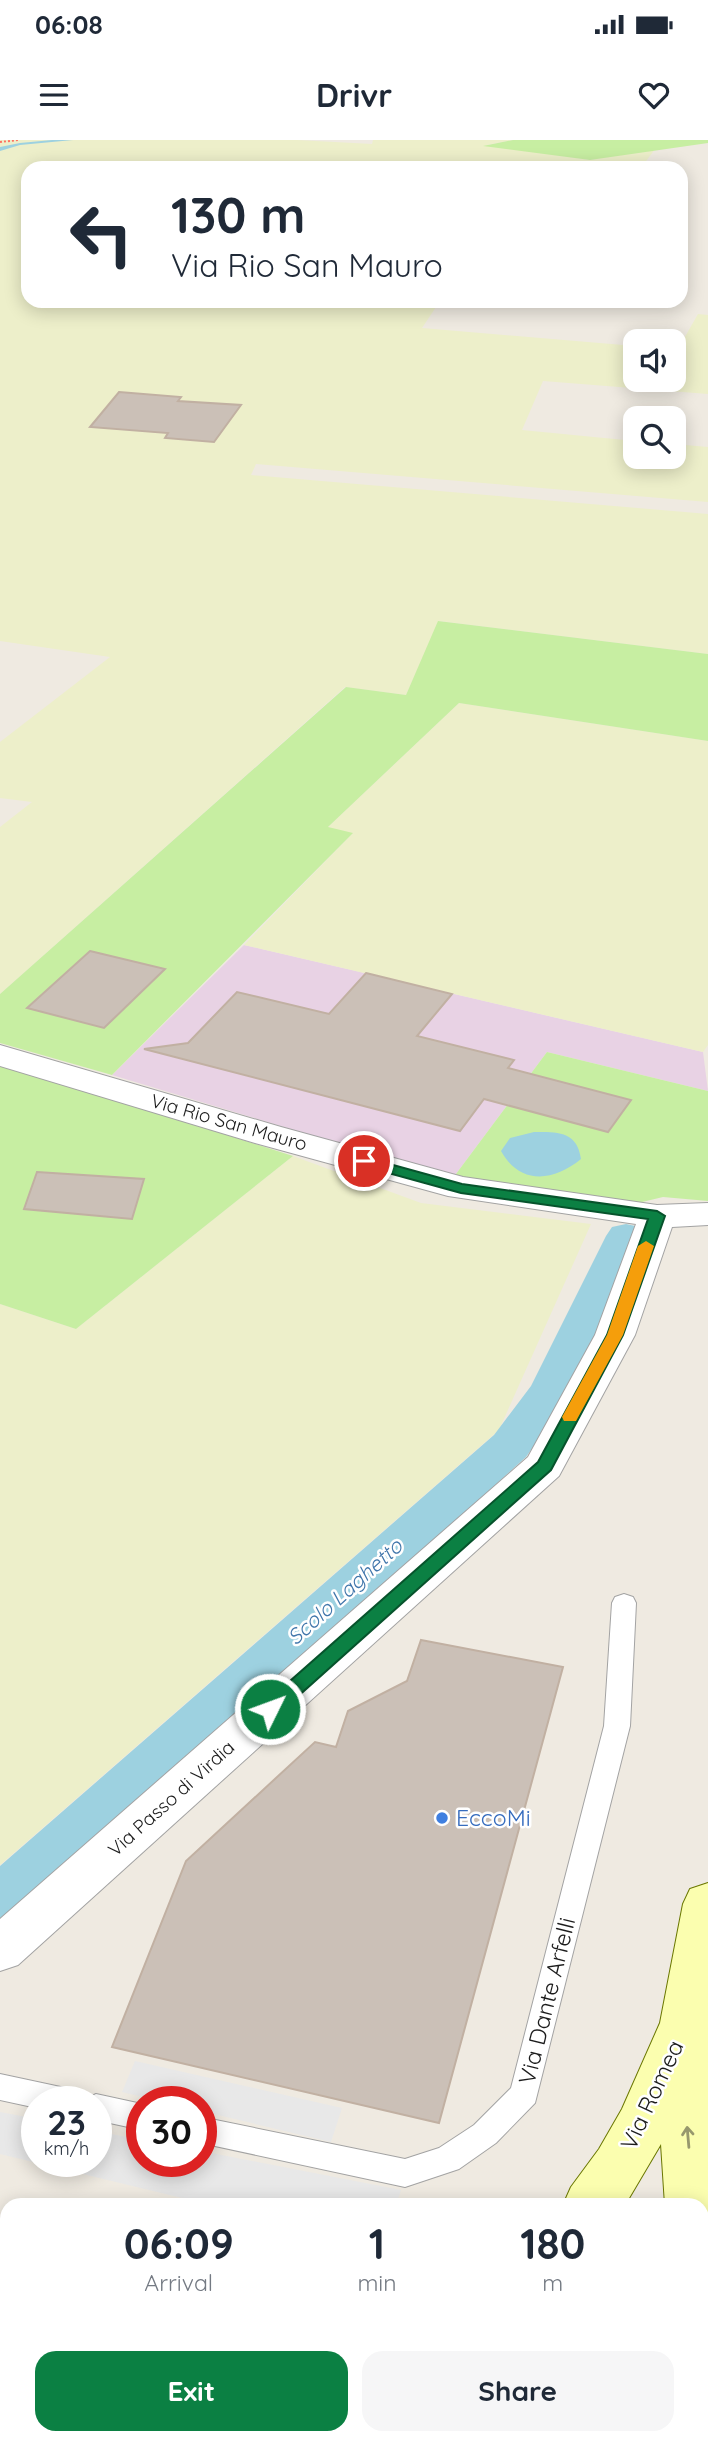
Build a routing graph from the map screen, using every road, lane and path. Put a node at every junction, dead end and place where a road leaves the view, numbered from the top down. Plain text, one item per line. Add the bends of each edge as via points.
1 (19, 140) edge
2 (0, 142) edge
3 (0, 1055) edge
4 (708, 1214) edge
5 (657, 1216) junction
6 (624, 1603) dead end
7 (708, 1904) edge
8 (0, 1950) edge
9 (687, 2018) junction
10 (0, 2087) edge
11 (21, 2092) edge
12 (217, 2133) edge
13 (596, 2198) edge
14 (692, 2198) edge

1 - 2 path
3 - 5 street, Via Rio San Mauro via 461,1188
4 - 5 street, Via Rio San Mauro
5 - 8 street, Via Passo di Virdia via 615,1335 544,1466
6 - 12 lane, Via Dante Arfelli via 617,1726 524,2094 485,2134 448,2159 405,2173
7 - 9 main road, Via Romea
9 - 13 main road, Via Romea via 635,2140
14 -> 9 main road, Via Romea via 686,2115
10 - 11 lane

